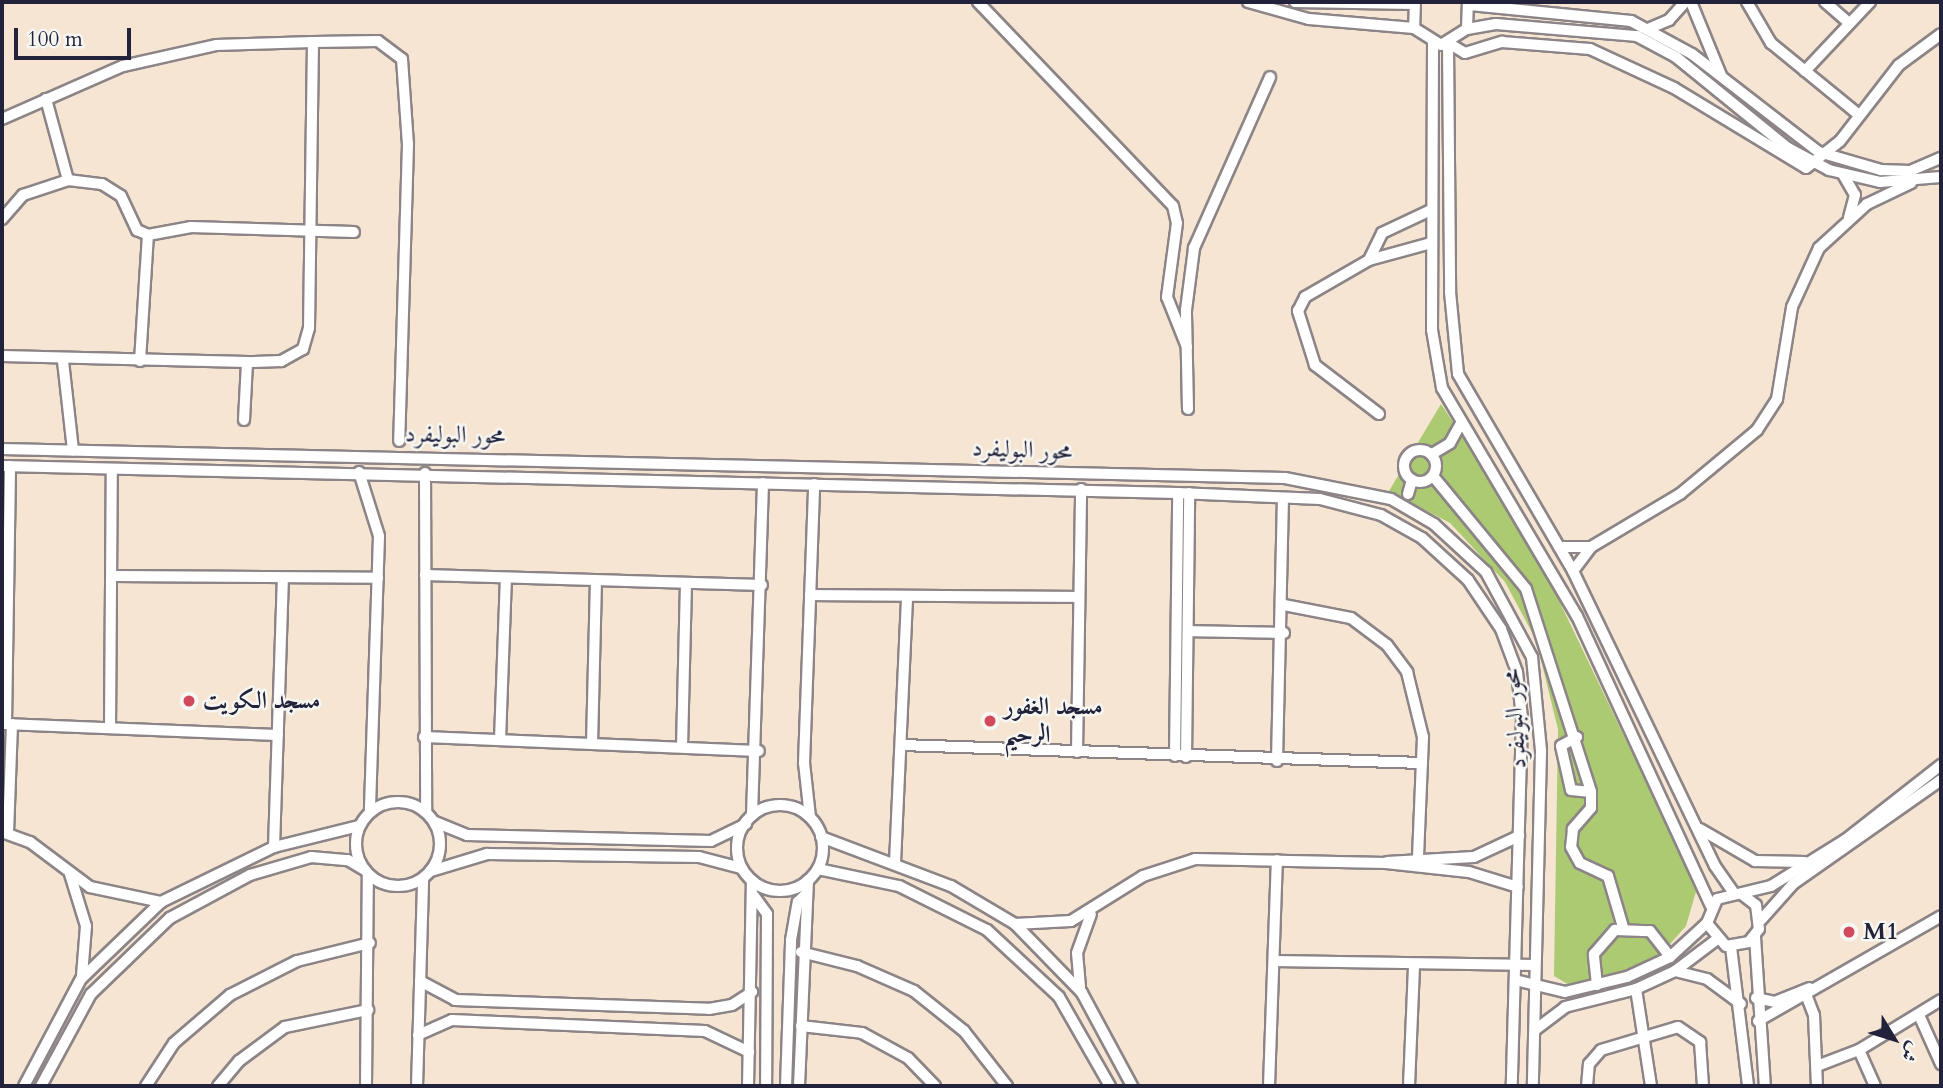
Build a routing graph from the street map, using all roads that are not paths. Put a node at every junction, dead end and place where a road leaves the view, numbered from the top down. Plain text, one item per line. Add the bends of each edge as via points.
1 (978, 2) edge
2 (1248, 2) edge
3 (1295, 2) edge
4 (1685, 2) edge
5 (1691, 2) edge
6 (1747, 2) edge
7 (1825, 2) edge
8 (1870, 2) edge
9 (1414, 3) edge
10 (1469, 4) edge
11 (1848, 22) junction
12 (1415, 28) junction
13 (1650, 28) junction
14 (1468, 29) junction
15 (1941, 34) edge
16 (313, 42) junction
17 (1433, 44) junction
18 (1449, 44) junction
19 (1805, 71) junction
20 (1270, 77) dead end
21 (1723, 79) junction
22 (1430, 81) junction
23 (1449, 81) junction
24 (46, 99) junction
25 (1859, 115) junction
26 (2, 119) edge
27 (1843, 137) junction
28 (1819, 152) junction
29 (1941, 158) edge
30 (1838, 160) junction
31 (1814, 163) junction
32 (1843, 175) junction
33 (1941, 177) edge
34 (68, 180) junction
35 (1911, 183) junction
36 (1431, 210) junction
37 (1849, 217) junction
38 (2, 219) edge
39 (310, 231) junction
40 (354, 232) dead end
41 (148, 235) junction
42 (1431, 243) junction
43 (1369, 260) junction
44 (1187, 347) junction
45 (2, 356) edge
46 (63, 360) junction
47 (140, 361) junction
48 (247, 362) junction
49 (1188, 409) dead end
50 (1379, 414) dead end
51 (244, 420) dead end
52 (1460, 425) junction
53 (399, 441) dead end
54 (1450, 443) junction
55 (1472, 443) junction
56 (2, 449) edge
57 (73, 450) junction
58 (1432, 454) junction
59 (6, 466) edge
60 (112, 471) junction
61 (359, 472) junction
62 (425, 473) junction
63 (1433, 476) junction
64 (1412, 480) junction
65 (763, 483) junction
66 (814, 484) junction
67 (1081, 489) junction
68 (1178, 493) junction
69 (1189, 493) junction
70 (1408, 494) dead end
71 (1283, 498) junction
72 (1559, 547) junction
73 (1591, 547) junction
74 (1573, 570) junction
75 (425, 575) junction
76 (114, 576) junction
77 (378, 578) junction
78 (506, 578) junction
79 (283, 581) junction
80 (596, 582) junction
81 (687, 584) junction
82 (762, 585) junction
83 (810, 594) junction
84 (907, 596) junction
85 (1079, 597) junction
86 (1284, 605) junction
87 (1188, 631) junction
88 (1284, 633) junction
89 (6, 724) edge
90 (110, 728) junction
91 (278, 735) junction
92 (425, 737) junction
93 (1577, 737) junction
94 (500, 740) junction
95 (592, 744) junction
96 (901, 744) junction
97 (682, 747) junction
98 (759, 751) junction
99 (1077, 752) junction
100 (1175, 756) junction
101 (1186, 757) junction
102 (1278, 761) junction
103 (1422, 763) junction
104 (1941, 767) edge
105 (1941, 780) edge
106 (1591, 792) junction
107 (426, 811) junction
108 (370, 812) junction
109 (810, 817) junction
110 (749, 820) junction
111 (435, 822) junction
112 (359, 826) junction
113 (1696, 826) junction
114 (5, 832) edge
115 (1519, 836) junction
116 (821, 837) junction
117 (274, 846) junction
118 (1418, 858) junction
119 (1277, 860) junction
120 (1809, 862) junction
121 (895, 863) junction
122 (1386, 863) junction
123 (741, 868) junction
124 (818, 869) junction
125 (365, 872) junction
126 (70, 874) junction
127 (427, 875) junction
128 (808, 880) junction
129 (752, 881) junction
130 (1518, 887) junction
131 (807, 893) junction
132 (1739, 894) junction
133 (754, 895) junction
134 (161, 902) junction
135 (1711, 906) junction
136 (1941, 908) edge
137 (1091, 914) junction
138 (1941, 915) edge
139 (1760, 921) junction
140 (1707, 923) junction
141 (1015, 924) junction
142 (1623, 927) junction
143 (1755, 936) junction
144 (1716, 940) junction
145 (370, 943) junction
146 (1731, 947) junction
147 (802, 952) junction
148 (1670, 957) junction
149 (1274, 961) junction
150 (1515, 964) junction
151 (1535, 965) junction
152 (1414, 966) junction
153 (1675, 971) junction
154 (81, 979) junction
155 (419, 981) junction
156 (1515, 981) junction
157 (1535, 982) junction
158 (1597, 985) junction
159 (1636, 989) junction
160 (1579, 990) junction
161 (752, 992) junction
162 (1082, 993) junction
163 (1807, 997) junction
164 (1756, 999) junction
165 (1941, 1000) edge
166 (1582, 1003) junction
167 (1741, 1004) junction
168 (368, 1010) junction
169 (1919, 1015) junction
170 (1758, 1021) junction
171 (801, 1026) junction
172 (1535, 1030) junction
173 (1647, 1034) junction
174 (418, 1035) junction
175 (1859, 1050) junction
176 (749, 1052) junction
177 (1764, 1064) junction
178 (1941, 1064) edge
179 (1747, 1066) junction
180 (1817, 1066) junction
181 (24, 1086) edge
182 (41, 1086) edge
183 (146, 1086) edge
184 (218, 1086) edge
185 (366, 1086) edge
186 (417, 1086) edge
187 (748, 1086) edge
188 (766, 1086) edge
189 (786, 1086) edge
190 (799, 1086) edge
191 (934, 1086) edge
192 (1007, 1086) edge
193 (1110, 1086) edge
194 (1132, 1086) edge
195 (1269, 1086) edge
196 (1409, 1086) edge
197 (1512, 1086) edge
198 (1533, 1086) edge
199 (1587, 1086) edge
200 (1651, 1086) edge
201 (1703, 1086) edge
202 (1748, 1086) edge
203 (1765, 1086) edge
204 (1817, 1086) edge
205 (1875, 1086) edge

1 - 44 street via 1173,206 1177,223 1167,297
2 - 12 street via 1309,19
3 - 9 street
4 - 13 street via 1670,20
5 - 21 street
6 - 19 street via 1771,43
7 - 11 street
8 - 11 street
9 - 12 street
10 - 13 street
10 - 14 street
11 - 19 street
12 - 17 street
13 - 21 street
14 - 18 street
14 - 31 street via 1496,24 1637,36 1676,57
15 - 25 street via 1899,65
16 - 24 street via 216,45 123,66
16 - 39 street
16 - 53 street via 385,42 404,66
17 - 18 street
17 - 22 street
18 - 23 street
18 - 31 street via 1465,53 1502,42 1590,49 1674,88 1802,167
19 - 25 street
20 - 44 street via 1194,248
21 - 28 street
22 - 23 street
22 - 36 street
23 - 72 street via 1450,292 1458,374
24 - 26 street
24 - 34 street
25 - 27 street
27 - 28 street
27 - 30 street
28 - 30 street
28 - 31 street
29 - 30 street via 1897,171
31 - 32 street
32 - 35 street
32 - 37 street via 1855,195
33 - 35 street
34 - 38 street via 23,195
34 - 41 street via 102,184 121,196 137,230
35 - 37 street
36 - 42 street
36 - 43 street via 1382,233
37 - 73 street via 1819,248 1803,276 1777,399 1762,424 1680,494
39 - 40 street
39 - 41 street via 191,227
39 - 48 street via 307,341 290,359
41 - 47 street
42 - 43 street
42 - 52 street via 1434,352
43 - 50 street via 1306,297 1298,318 1315,365
44 - 49 street
45 - 46 street
46 - 47 street
46 - 57 street
47 - 48 street
48 - 51 street
52 - 54 street
52 - 55 street
54 - 55 street
54 - 58 street
55 - 135 street via 1577,616
56 - 57 street, محور البوليفرد
57 - 151 street, محور البوليفرد via 1272,478 1374,492 1418,514 1463,548 1506,600 1532,657 1541,751
58 - 63 street
58 - 64 street via 1417,450 1408,456 1405,472
59 - 60 street, محور البوليفرد
59 - 89 street
60 - 61 street, محور البوليفرد
60 - 76 street
61 - 62 street, محور البوليفرد
61 - 77 street via 377,523
62 - 65 street, محور البوليفرد
62 - 75 street
63 - 64 street
63 - 93 street via 1485,532 1526,589
64 - 70 street
65 - 66 street, محور البوليفرد
65 - 82 street
66 - 67 street, محور البوليفرد
66 - 83 street
67 - 68 street, محور البوليفرد
67 - 85 street
68 - 69 street, محور البوليفرد
68 - 100 street
69 - 71 street, محور البوليفرد
69 - 87 street
71 - 86 street
71 - 115 street, محور البوليفرد via 1343,503 1396,522 1447,558 1486,604 1507,643 1520,687
72 - 73 street
72 - 74 street
73 - 74 street
74 - 113 street
75 - 78 street
75 - 92 street
76 - 79 street
76 - 90 street
77 - 79 street
77 - 108 street
78 - 80 street
78 - 94 street
79 - 91 street
80 - 81 street
80 - 95 street
81 - 82 street
81 - 97 street
82 - 98 street
83 - 84 street
83 - 109 street via 804,763
84 - 85 street
84 - 96 street
85 - 99 street
86 - 88 street
86 - 103 street via 1351,618 1387,645 1419,703
87 - 88 street
87 - 101 street
88 - 102 street
89 - 90 street
89 - 114 street
90 - 91 street
91 - 117 street
92 - 94 street
92 - 107 street
93 - 106 street
93 - 106 street via 1560,746 1568,780 1574,794
94 - 95 street
95 - 97 street
96 - 99 street
96 - 121 street
97 - 98 street
98 - 110 street
99 - 100 street
100 - 101 street
101 - 102 street
102 - 103 street
103 - 118 street
104 - 120 street
105 - 139 street via 1793,884
106 - 142 street via 1591,808 1573,828 1571,847 1580,863 1608,876
107 - 108 street via 404,802
107 - 111 street
108 - 112 street
109 - 110 street via 786,806
109 - 116 street
110 - 111 street via 711,841 467,835
110 - 123 street via 737,845
111 - 127 street via 440,853
112 - 117 street
112 - 125 street via 355,848
113 - 120 street via 1755,861
113 - 132 street
114 - 126 street
115 - 118 street via 1474,857
115 - 130 street, محور البوليفرد
116 - 121 street
116 - 124 street
117 - 134 street
118 - 122 street
119 - 122 street
119 - 137 street via 1168,866
119 - 149 street
120 - 132 street
121 - 141 street via 951,886
122 - 130 street via 1476,873
123 - 127 street via 699,857 487,854
123 - 129 street
124 - 128 street
124 - 193 street via 899,886 987,930 1059,997
125 - 127 street via 401,887
125 - 145 street
125 - 182 street via 348,860 311,857 250,875 170,918 91,995
126 - 134 street via 112,896
126 - 154 street via 86,926
127 - 155 street
128 - 129 street via 776,891
128 - 131 street
129 - 133 street
130 - 150 street, محور البوليفرد
131 - 147 street
131 - 189 street via 798,902 791,940
132 - 135 street
132 - 139 street via 1756,905
133 - 161 street
133 - 188 street via 767,914
134 - 154 street
135 - 140 street
136 - 164 street via 1808,989 1775,1002
137 - 141 street via 1053,925
137 - 162 street via 1077,953
138 - 163 street
139 - 143 street
140 - 144 street
140 - 148 street
141 - 162 street
142 - 148 street via 1650,931
142 - 158 street via 1597,946
143 - 146 street
143 - 164 street
144 - 146 street
144 - 153 street
145 - 168 street
145 - 183 street via 297,961 230,995 174,1043
146 - 167 street
147 - 171 street
147 - 192 street via 857,966 914,991 964,1031
148 - 158 street
149 - 152 street
149 - 195 street
150 - 151 street
150 - 152 street
150 - 156 street, محور البوليفرد
151 - 157 street, محور البوليفرد
152 - 196 street
153 - 159 street
153 - 167 street via 1713,982
154 - 181 street
155 - 161 street via 455,1000 709,1009 732,1005
155 - 174 street
156 - 157 street
156 - 197 street, محور البوليفرد
157 - 160 street via 1558,992
157 - 172 street, محور البوليفرد
158 - 160 street
159 - 166 street
159 - 173 street
160 - 166 street
161 - 176 street
162 - 194 street
163 - 170 street
163 - 180 street
164 - 170 street
165 - 169 street
166 - 172 street via 1550,1016
167 - 179 street
168 - 184 street via 285,1027 239,1061
168 - 185 street
169 - 175 street
169 - 178 street
170 - 177 street
171 - 190 street
171 - 191 street via 862,1033 908,1058
172 - 198 street, محور البوليفرد
173 - 199 street via 1597,1053
173 - 200 street
173 - 201 street via 1678,1027 1695,1035
174 - 176 street via 452,1020 705,1031
174 - 186 street
175 - 180 street
175 - 205 street
176 - 187 street
177 - 179 street
177 - 203 street
179 - 202 street
180 - 204 street

